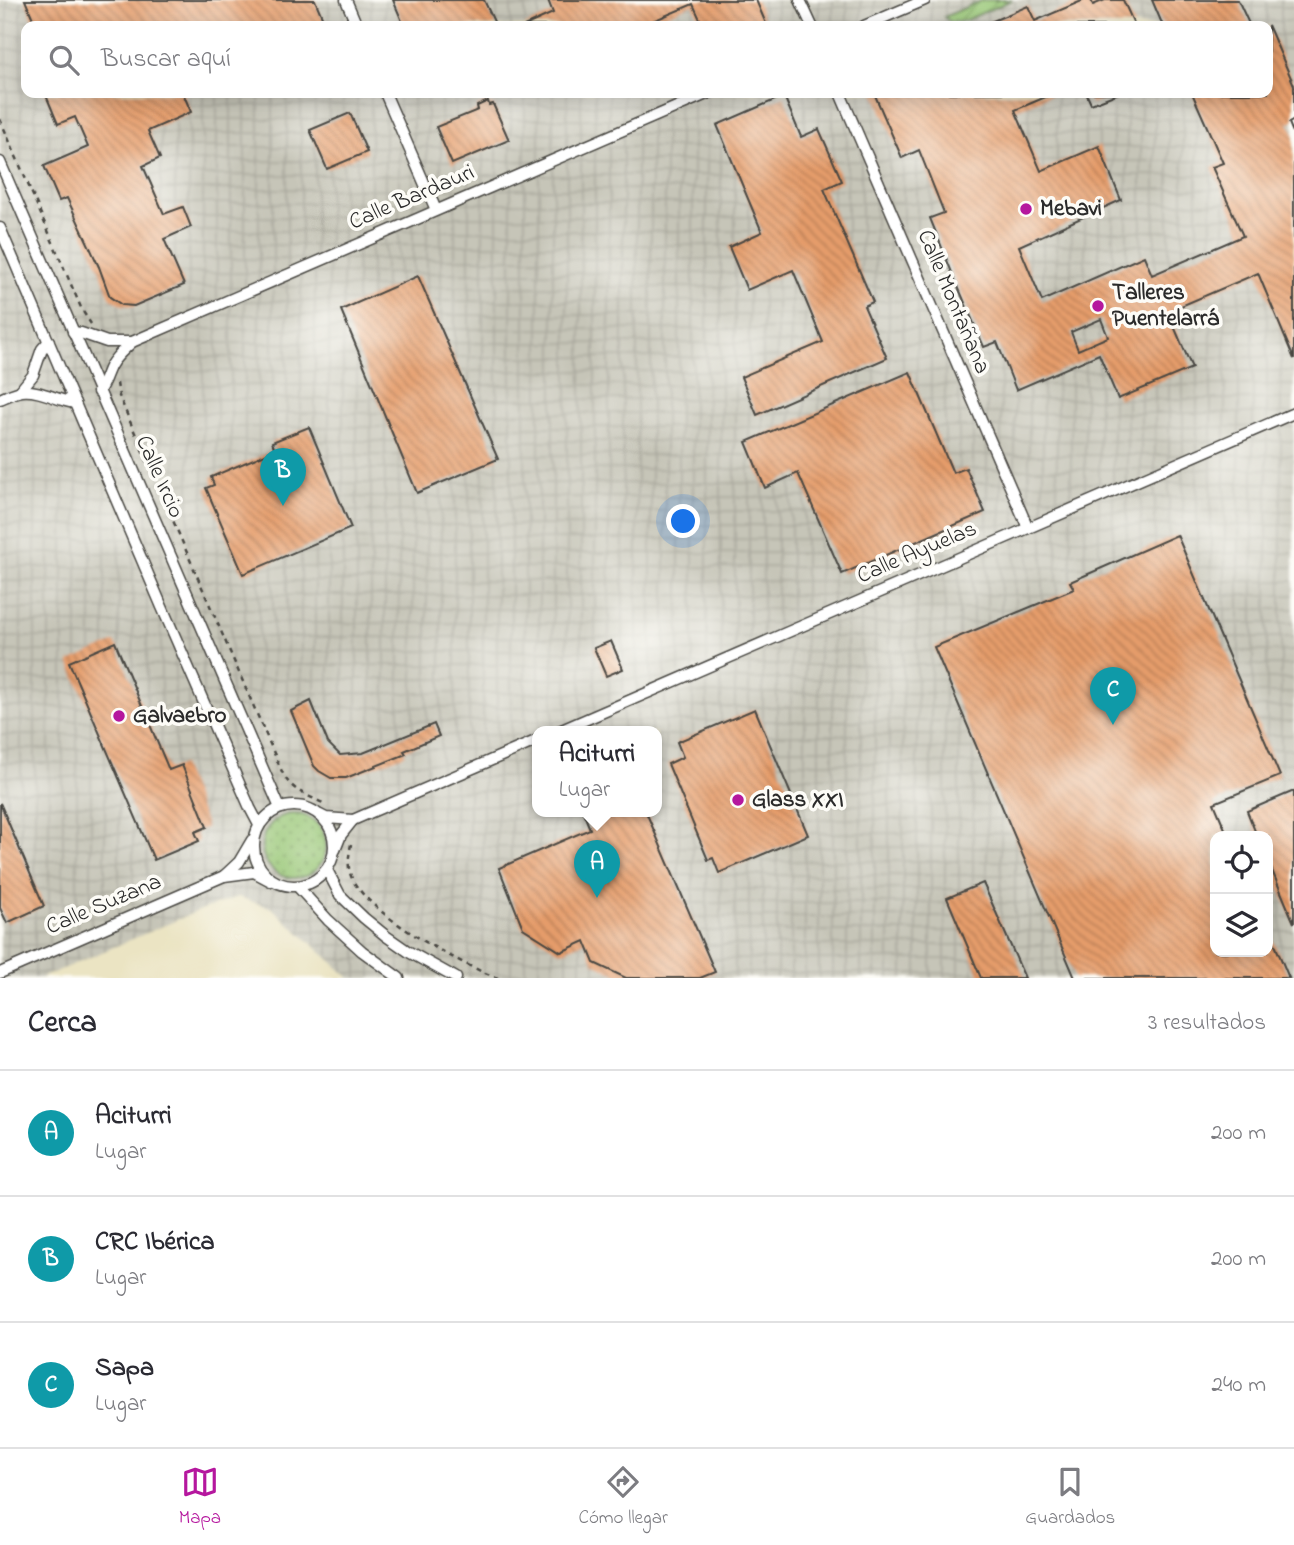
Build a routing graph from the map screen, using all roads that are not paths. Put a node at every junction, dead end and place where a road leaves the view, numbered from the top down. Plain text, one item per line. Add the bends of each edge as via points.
1 (346, 0) edge
2 (800, 0) edge
3 (925, 0) edge
4 (355, 21) edge
5 (809, 21) edge
6 (876, 21) edge
7 (387, 98) edge
8 (697, 98) edge
9 (842, 98) edge
10 (0, 162) edge
11 (436, 210) junction
12 (0, 228) edge
13 (73, 332) junction
14 (49, 341) junction
15 (132, 342) junction
16 (20, 391) junction
17 (98, 392) junction
18 (0, 399) edge
19 (75, 403) junction
20 (1294, 413) edge
21 (1028, 528) junction
22 (571, 726) edge
23 (532, 742) edge
24 (279, 808) junction
25 (315, 812) junction
26 (353, 820) junction
27 (257, 830) junction
28 (333, 854) junction
29 (327, 870) junction
30 (224, 876) junction
31 (271, 880) junction
32 (298, 887) junction
33 (0, 973) edge
34 (399, 978) edge
35 (456, 978) edge

1 - 4 street
2 - 5 street
3 - 6 street
7 - 11 street
8 - 11 street, Calle Bardauri
9 - 21 street, Calle Montañana
10 - 13 street, Calle Ircio
11 - 15 street, Calle Bardauri
12 - 14 street, Calle Ircio
13 - 15 street, Calle Bardauri via 107,342
13 - 17 street, Calle Ircio
14 - 16 street
14 - 19 street, Calle Ircio
15 - 17 street, Calle Bardauri via 111,364
16 - 18 street
16 - 19 street
17 - 24 street, Calle Ircio
19 - 27 street, Calle Ircio
20 - 21 street, Calle Ayuelas
21 - 22 street, Calle Ayuelas
23 - 26 street
24 - 25 street via 304,807
24 - 27 street
25 - 26 street via 326,818
25 - 28 street via 332,834
26 - 28 street
27 - 30 street, Calle Suzana via 239,862
27 - 31 street via 255,860
28 - 29 street
29 - 32 street
29 - 35 street via 340,895 364,918 409,952
30 - 31 street, Calle Suzana via 254,872
30 - 33 street, Calle Suzana
31 - 32 street
32 - 34 street via 362,951

